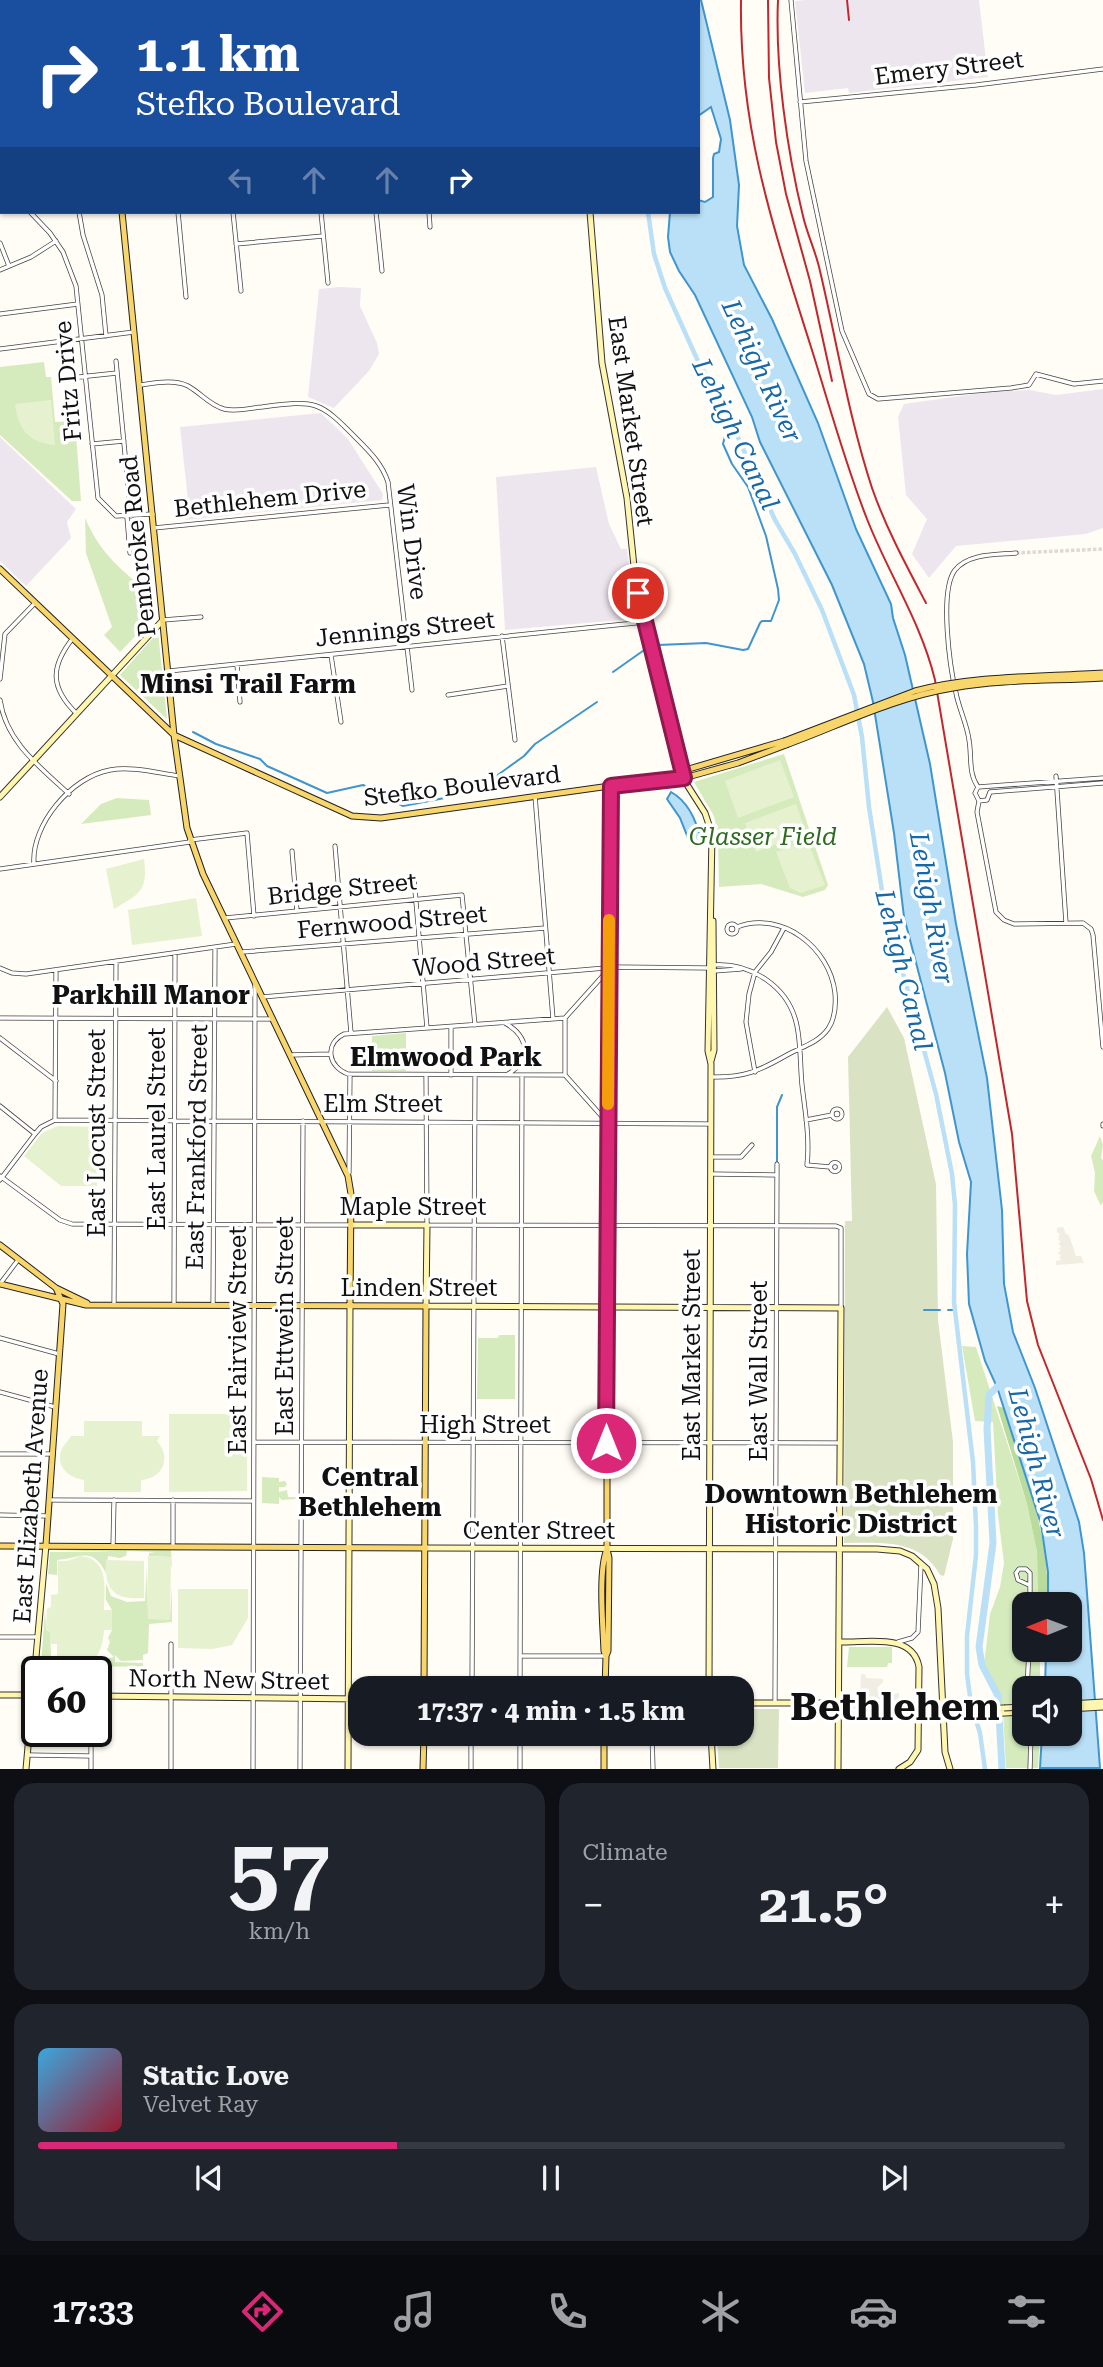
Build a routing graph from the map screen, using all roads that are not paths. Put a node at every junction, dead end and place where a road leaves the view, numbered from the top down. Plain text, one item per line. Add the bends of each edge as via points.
1 (791, 0) edge
2 (1103, 69) edge
3 (800, 102) junction
4 (32, 214) edge
5 (79, 214) edge
6 (122, 214) edge
7 (178, 214) edge
8 (233, 214) edge
9 (321, 214) edge
10 (376, 214) edge
11 (429, 214) edge
12 (590, 214) edge
13 (430, 227) dead end
14 (323, 236) junction
15 (56, 241) junction
16 (0, 243) edge
17 (236, 244) junction
18 (9, 266) junction
19 (0, 270) edge
20 (382, 271) dead end
21 (328, 283) dead end
22 (241, 291) dead end
23 (186, 297) dead end
24 (78, 304) junction
25 (0, 314) edge
26 (134, 332) junction
27 (106, 336) junction
28 (82, 339) junction
29 (0, 349) edge
30 (116, 361) dead end
31 (117, 373) junction
32 (85, 376) junction
33 (60, 379) dead end
34 (1103, 381) edge
35 (140, 385) junction
36 (124, 441) junction
37 (92, 444) junction
38 (390, 505) junction
39 (153, 514) junction
40 (129, 516) junction
41 (154, 528) junction
42 (130, 553) dead end
43 (1016, 553) tunnel mouth
44 (0, 569) edge
45 (35, 602) junction
46 (201, 617) dead end
47 (163, 620) junction
48 (645, 622) junction
49 (2, 636) edge
50 (502, 636) junction
51 (73, 638) junction
52 (407, 645) junction
53 (331, 654) junction
54 (237, 664) junction
55 (169, 671) junction
56 (112, 675) junction
57 (1103, 676) edge
58 (0, 679) edge
59 (508, 686) junction
60 (412, 690) dead end
61 (448, 695) dead end
62 (0, 700) edge
63 (240, 702) dead end
64 (77, 714) junction
65 (341, 722) dead end
66 (174, 734) junction
67 (514, 740) dead end
68 (34, 761) junction
69 (683, 775) junction
70 (180, 776) junction
71 (1056, 776) dead end
72 (1103, 781) edge
73 (1057, 785) junction
74 (611, 786) junction
75 (986, 787) junction
76 (978, 788) junction
77 (990, 792) junction
78 (69, 794) junction
79 (535, 796) junction
80 (0, 797) edge
81 (979, 801) junction
82 (190, 841) junction
83 (335, 846) dead end
84 (292, 851) dead end
85 (34, 864) junction
86 (0, 869) edge
87 (414, 879) dead end
88 (416, 899) junction
89 (341, 907) junction
90 (297, 911) junction
91 (254, 915) junction
92 (225, 919) junction
93 (1066, 923) junction
94 (737, 927) dead end
95 (545, 928) junction
96 (784, 928) junction
97 (467, 934) junction
98 (419, 938) junction
99 (237, 944) junction
100 (343, 944) junction
101 (215, 948) junction
102 (242, 952) junction
103 (175, 953) junction
104 (116, 961) junction
105 (0, 968) edge
106 (712, 968) junction
107 (609, 969) junction
108 (56, 970) junction
109 (755, 972) junction
110 (549, 974) junction
111 (471, 980) junction
112 (255, 983) junction
113 (423, 984) junction
114 (347, 990) junction
115 (262, 997) junction
116 (0, 1018) edge
117 (56, 1018) junction
118 (115, 1018) junction
119 (175, 1018) junction
120 (215, 1018) junction
121 (565, 1018) junction
122 (256, 1019) junction
123 (272, 1019) junction
124 (553, 1019) junction
125 (505, 1023) junction
126 (475, 1025) junction
127 (451, 1027) junction
128 (427, 1028) junction
129 (351, 1033) junction
130 (0, 1038) edge
131 (1103, 1047) edge
132 (799, 1048) junction
133 (330, 1054) junction
134 (289, 1055) junction
135 (755, 1072) junction
136 (350, 1074) junction
137 (451, 1074) junction
138 (426, 1075) junction
139 (475, 1075) junction
140 (507, 1075) junction
141 (522, 1075) junction
142 (565, 1075) junction
143 (711, 1077) junction
144 (56, 1080) junction
145 (0, 1106) edge
146 (832, 1115) dead end
147 (806, 1120) junction
148 (55, 1121) junction
149 (116, 1121) junction
150 (174, 1121) junction
151 (214, 1121) junction
152 (256, 1121) junction
153 (303, 1121) junction
154 (322, 1122) junction
155 (350, 1122) junction
156 (427, 1122) junction
157 (475, 1122) junction
158 (522, 1122) junction
159 (608, 1123) junction
160 (711, 1124) junction
161 (35, 1134) junction
162 (752, 1144) dead end
163 (711, 1157) junction
164 (777, 1164) dead end
165 (830, 1167) dead end
166 (711, 1174) junction
167 (777, 1175) junction
168 (348, 1176) junction
169 (1, 1178) edge
170 (114, 1224) junction
171 (174, 1224) junction
172 (213, 1224) junction
173 (256, 1224) junction
174 (522, 1224) junction
175 (303, 1225) junction
176 (351, 1225) junction
177 (427, 1225) junction
178 (474, 1225) junction
179 (607, 1225) junction
180 (710, 1225) junction
181 (777, 1226) junction
182 (0, 1245) edge
183 (18, 1259) junction
184 (0, 1284) edge
185 (56, 1288) junction
186 (62, 1300) junction
187 (89, 1305) junction
188 (114, 1305) junction
189 (174, 1305) junction
190 (213, 1305) junction
191 (302, 1305) junction
192 (350, 1305) junction
193 (256, 1306) junction
194 (426, 1306) junction
195 (474, 1306) junction
196 (521, 1306) junction
197 (607, 1306) junction
198 (776, 1307) junction
199 (709, 1308) junction
200 (841, 1308) junction
201 (0, 1338) edge
202 (60, 1354) junction
203 (0, 1392) edge
204 (55, 1407) junction
205 (302, 1441) junction
206 (255, 1442) junction
207 (349, 1442) junction
208 (520, 1442) junction
209 (426, 1443) junction
210 (472, 1443) junction
211 (606, 1443) junction
212 (710, 1443) junction
213 (776, 1443) junction
214 (840, 1443) junction
215 (0, 1454) edge
216 (52, 1454) junction
217 (49, 1500) junction
218 (114, 1500) junction
219 (173, 1500) junction
220 (254, 1501) junction
221 (0, 1515) edge
222 (48, 1516) junction
223 (46, 1545) junction
224 (0, 1546) edge
225 (113, 1546) junction
226 (173, 1546) junction
227 (254, 1546) junction
228 (302, 1547) junction
229 (349, 1547) junction
230 (426, 1548) junction
231 (473, 1548) junction
232 (840, 1548) junction
233 (520, 1549) junction
234 (607, 1549) junction
235 (709, 1549) junction
236 (776, 1549) junction
237 (921, 1563) junction
238 (1029, 1585) junction
239 (1029, 1592) edge
240 (0, 1637) edge
241 (38, 1637) junction
242 (840, 1642) junction
243 (894, 1643) junction
244 (171, 1644) dead end
245 (37, 1656) edge
246 (520, 1656) junction
247 (606, 1656) junction
248 (348, 1676) edge
249 (425, 1676) edge
250 (472, 1676) edge
251 (520, 1676) edge
252 (605, 1676) edge
253 (709, 1676) edge
254 (0, 1695) edge
255 (21, 1695) edge
256 (112, 1696) edge
257 (172, 1696) junction
258 (253, 1698) junction
259 (301, 1698) junction
260 (348, 1699) edge
261 (754, 1703) edge
262 (775, 1703) junction
263 (839, 1703) junction
264 (1103, 1705) edge
265 (1082, 1706) edge
266 (1012, 1709) edge
267 (945, 1713) junction
268 (918, 1715) junction
269 (348, 1746) edge
270 (424, 1746) edge
271 (471, 1746) edge
272 (520, 1746) edge
273 (604, 1746) edge
274 (652, 1746) edge
275 (712, 1746) edge
276 (1031, 1746) edge
277 (29, 1747) edge
278 (91, 1747) edge
279 (28, 1755) junction
280 (91, 1756) junction
281 (26, 1769) edge
282 (91, 1769) edge
283 (171, 1769) edge
284 (253, 1769) edge
285 (300, 1769) edge
286 (348, 1769) edge
287 (423, 1769) edge
288 (471, 1769) edge
289 (520, 1769) edge
290 (604, 1769) edge
291 (653, 1769) edge
292 (713, 1769) edge
293 (838, 1769) edge
294 (899, 1769) edge
295 (950, 1769) edge
296 (1030, 1769) edge

1 - 3 street
2 - 3 street, Emery Street
3 - 34 street via 806,161 842,331 869,394 878,399 1011,388 1029,385 1036,374 1073,384
4 - 15 street, Fritz Drive
5 - 27 street via 102,292
6 - 26 main road, Pembroke Road
7 - 23 street
8 - 17 street
9 - 14 street
10 - 20 street
11 - 13 street
12 - 48 street, East Market Street via 601,363
14 - 17 street
14 - 21 street
15 - 18 street
15 - 24 street, Fritz Drive via 72,274
16 - 18 street
17 - 22 street
18 - 19 street
24 - 25 street
24 - 28 street, Fritz Drive
26 - 27 street
26 - 35 main road, Pembroke Road
27 - 28 street
28 - 29 street
28 - 32 street, Fritz Drive
30 - 31 street
31 - 32 street
31 - 36 street
32 - 33 street
32 - 37 street, Fritz Drive
35 - 38 street, Win Drive via 180,383 213,405 231,410 305,403 322,407 379,463 388,482
35 - 39 main road, Pembroke Road
36 - 37 street
36 - 40 street
37 - 40 street, Fritz Drive via 97,498 114,515
38 - 41 street, Bethlehem Drive
38 - 52 street, Win Drive
39 - 40 street
39 - 41 main road, Pembroke Road
40 - 42 street
41 - 47 main road, Pembroke Road
43 - 76 street via 968,560 956,570 948,589 950,661
44 - 45 main road, Stefko Boulevard
45 - 49 street
45 - 51 main road, Stefko Boulevard
46 - 47 street
47 - 55 main road, Pembroke Road
47 - 56 street
48 - 50 street, Jennings Street
48 - 69 street, East Market Street
49 - 58 street
50 - 52 street, Jennings Street
50 - 59 street
51 - 56 main road, Stefko Boulevard
51 - 64 street via 61,655 56,676 62,699
52 - 53 street, Jennings Street
52 - 60 street, Win Drive
53 - 54 street, Jennings Street
53 - 65 street
54 - 55 street, Jennings Street
54 - 63 street
55 - 66 main road, Pembroke Road
56 - 64 street
56 - 66 main road, Stefko Boulevard
57 - 69 main road, Stefko Boulevard, bridge via 938,691 737,763
59 - 61 street
59 - 67 street
62 - 68 street via 11,733
64 - 68 street
66 - 70 main road, Pembroke Road
66 - 79 main road, Stefko Boulevard via 361,818
68 - 78 street
68 - 80 street
69 - 74 main road, Stefko Boulevard
69 - 106 street, East Market Street via 712,834
70 - 78 street via 112,770 84,780
70 - 82 main road, Pembroke Road
71 - 73 street
72 - 73 street
73 - 75 street
73 - 77 street
73 - 93 street
74 - 79 main road, Stefko Boulevard
74 - 107 main road
75 - 76 street
75 - 77 street
76 - 81 street via 975,796
77 - 81 street via 987,800
78 - 85 street via 42,824
79 - 95 street
81 - 93 street via 996,912 1014,924
82 - 85 street
82 - 91 street via 247,832
82 - 92 main road, Pembroke Road
83 - 89 street
84 - 90 street
85 - 86 street
87 - 88 street
88 - 89 street, Bridge Street
88 - 97 street, Bridge Street via 463,895
88 - 98 street
89 - 90 street, Bridge Street
89 - 100 street
90 - 91 street, Bridge Street
91 - 92 street, Bridge Street
92 - 99 main road, Pembroke Road
93 - 131 street via 1087,925 1093,935
94 - 96 street via 757,923
95 - 97 street, Fernwood Street
95 - 110 street
96 - 109 street
96 - 132 street via 818,951 835,989 831,1023 820,1038
97 - 98 street, Fernwood Street
97 - 111 street
98 - 100 street, Fernwood Street
98 - 113 street
99 - 101 street
99 - 102 main road, Pembroke Road
100 - 102 street, Fernwood Street
100 - 114 street
101 - 103 street
101 - 120 street, East Frankford Street
102 - 112 main road, Pembroke Road
103 - 104 street
103 - 119 street, East Laurel Street
104 - 108 street
104 - 118 street, East Locust Street
105 - 108 street via 22,974
106 - 107 street, Wood Street
106 - 109 street, Wood Street
106 - 143 street, East Market Street
107 - 110 street, Wood Street
107 - 121 street
107 - 159 main road
108 - 117 street
109 - 132 street via 765,977 790,1007
109 - 135 street via 746,1013
110 - 111 street, Wood Street
110 - 124 street
111 - 113 street, Wood Street
111 - 126 street
112 - 115 main road, Pembroke Road
112 - 122 street, East Fairview Street
113 - 114 street, Wood Street
113 - 128 street
114 - 115 street, Wood Street
114 - 129 street
115 - 123 main road, Pembroke Road
116 - 117 street
117 - 118 street
117 - 144 street
118 - 119 street
118 - 149 street, East Locust Street
119 - 120 street
119 - 150 street, East Laurel Street
120 - 122 street
120 - 151 street, East Frankford Street
121 - 124 street
121 - 142 street
122 - 123 street
122 - 152 street, East Fairview Street
123 - 134 main road, Pembroke Road
124 - 125 street
125 - 126 street
125 - 140 street via 521,1035 524,1049 520,1064
126 - 127 street
127 - 128 street
127 - 137 street
128 - 129 street
129 - 133 street via 336,1039
130 - 144 street
132 - 135 street
132 - 147 street
133 - 134 street
133 - 136 street via 334,1066
134 - 154 main road, Pembroke Road
135 - 143 street via 743,1077
136 - 138 street
136 - 155 street
137 - 138 street
137 - 139 street
138 - 156 street
139 - 140 street
139 - 157 street
140 - 141 street
141 - 142 street
141 - 158 street
142 - 159 street
143 - 160 street, East Market Street
144 - 148 street
145 - 161 street
146 - 147 street
147 - 165 street via 807,1165
148 - 149 street, Elm Street
148 - 161 street
149 - 150 street, Elm Street
149 - 170 street, East Locust Street
150 - 151 street, Elm Street
150 - 171 street, East Laurel Street
151 - 152 street, Elm Street
151 - 172 street, East Frankford Street
152 - 153 street, Elm Street
152 - 173 street, East Fairview Street
153 - 154 street, Elm Street
153 - 175 street, East Ettwein Street
154 - 155 street, Elm Street
154 - 168 main road, Pembroke Road
155 - 156 street, Elm Street
155 - 168 street
156 - 157 street, Elm Street
156 - 177 street
157 - 158 street, Elm Street
157 - 178 street
158 - 159 street, Elm Street
158 - 174 street
159 - 160 street, Elm Street
159 - 179 main road
160 - 163 street, East Market Street
161 - 169 street
162 - 163 street via 740,1157
163 - 166 street, East Market Street
164 - 167 street, East Wall Street
166 - 167 street
166 - 180 street, East Market Street
167 - 181 street, East Wall Street
168 - 176 main road
169 - 170 street, Maple Street via 64,1222
170 - 171 street, Maple Street
170 - 188 street, East Locust Street
171 - 172 street, Maple Street
171 - 189 street, East Laurel Street
172 - 173 street, Maple Street
172 - 190 street, East Frankford Street
173 - 175 street, Maple Street
173 - 193 street, East Fairview Street
174 - 178 street, Maple Street
174 - 179 street, Maple Street
174 - 196 street
175 - 176 street, Maple Street
175 - 191 street, East Ettwein Street
176 - 177 street, Maple Street
176 - 192 main road
177 - 178 street, Maple Street
177 - 194 street
178 - 195 street
179 - 180 street, Maple Street
179 - 197 main road
180 - 181 street, Maple Street
180 - 199 street, East Market Street
181 - 198 street, East Wall Street
181 - 200 street, Maple Street via 841,1228
182 - 183 main road
183 - 184 street
183 - 185 main road
184 - 186 main road, Linden Street
185 - 186 main road
185 - 187 main road
186 - 187 main road, Linden Street
186 - 202 main road, East Elizabeth Avenue
187 - 188 main road, Linden Street
188 - 189 main road, Linden Street
189 - 190 main road, Linden Street
190 - 193 main road, Linden Street
191 - 192 main road, Linden Street
191 - 193 main road, Linden Street
191 - 205 street, East Ettwein Street
192 - 194 main road, Linden Street
192 - 207 street
193 - 206 street, East Fairview Street
194 - 195 street, Linden Street
194 - 209 main road
195 - 196 street, Linden Street
195 - 210 street
196 - 197 street, Linden Street
196 - 208 street
197 - 199 street, Linden Street
197 - 211 main road
198 - 199 street, Linden Street
198 - 200 street, Linden Street
198 - 213 street, East Wall Street
199 - 212 street, East Market Street
200 - 214 street
201 - 202 street
202 - 204 main road, East Elizabeth Avenue
203 - 204 street
204 - 216 main road, East Elizabeth Avenue
205 - 206 street, High Street
205 - 207 street, High Street
205 - 228 street, East Ettwein Street
206 - 220 street, East Fairview Street
207 - 209 street, High Street
207 - 229 street
208 - 210 street, High Street
208 - 211 street, High Street
208 - 233 street
209 - 210 street, High Street
209 - 230 main road
210 - 231 street
211 - 212 street, High Street
211 - 234 main road
212 - 213 street, High Street
212 - 235 street, East Market Street
213 - 214 street, High Street
213 - 236 street, East Wall Street
214 - 232 street
215 - 216 street
216 - 217 main road, East Elizabeth Avenue
217 - 218 street
217 - 222 main road, East Elizabeth Avenue
218 - 219 street
218 - 225 street
219 - 220 street
219 - 226 street
220 - 227 street, East Fairview Street
221 - 222 street
222 - 223 main road, East Elizabeth Avenue
223 - 224 main road, Center Street
223 - 225 main road, Center Street
223 - 241 street, East Elizabeth Avenue
225 - 226 main road, Center Street
226 - 227 main road, Center Street
227 - 228 main road, Center Street
227 - 258 street, East Fairview Street
228 - 229 main road, Center Street
228 - 259 street, East Ettwein Street
229 - 230 main road, Center Street
229 - 248 street
230 - 231 street, Center Street
230 - 249 main road
231 - 233 street, Center Street
231 - 250 street
232 - 236 street, Center Street
232 - 237 street, Center Street via 894,1550
232 - 242 street
233 - 234 street, Center Street
233 - 246 street
234 - 235 street, Center Street
234 - 247 main road
235 - 236 street, Center Street
235 - 253 street, East Market Street
236 - 262 street, East Wall Street
237 - 243 street via 918,1632
237 - 267 street via 937,1594
238 - 238 street via 1018,1580 1019,1569 1028,1570
238 - 239 street
240 - 241 street
241 - 245 street, East Elizabeth Avenue
242 - 243 street
242 - 263 street
243 - 268 street via 911,1650 918,1662
244 - 257 street
246 - 247 street
246 - 251 street
247 - 252 main road
254 - 255 street
256 - 257 street, North New Street
257 - 258 street, North New Street
257 - 283 street
258 - 259 street, North New Street
258 - 284 street, East Fairview Street
259 - 260 street, North New Street
259 - 285 street, East Ettwein Street
261 - 262 street
262 - 263 street
263 - 293 street
264 - 265 street
266 - 267 street, bridge
267 - 268 street
267 - 295 street
268 - 294 street via 918,1750
269 - 286 street
270 - 287 main road
271 - 288 street
272 - 289 street
273 - 290 main road
274 - 291 street
275 - 292 street
276 - 296 street
277 - 279 street, East Elizabeth Avenue
278 - 280 street
279 - 280 street
279 - 281 street, East Elizabeth Avenue
280 - 282 street

